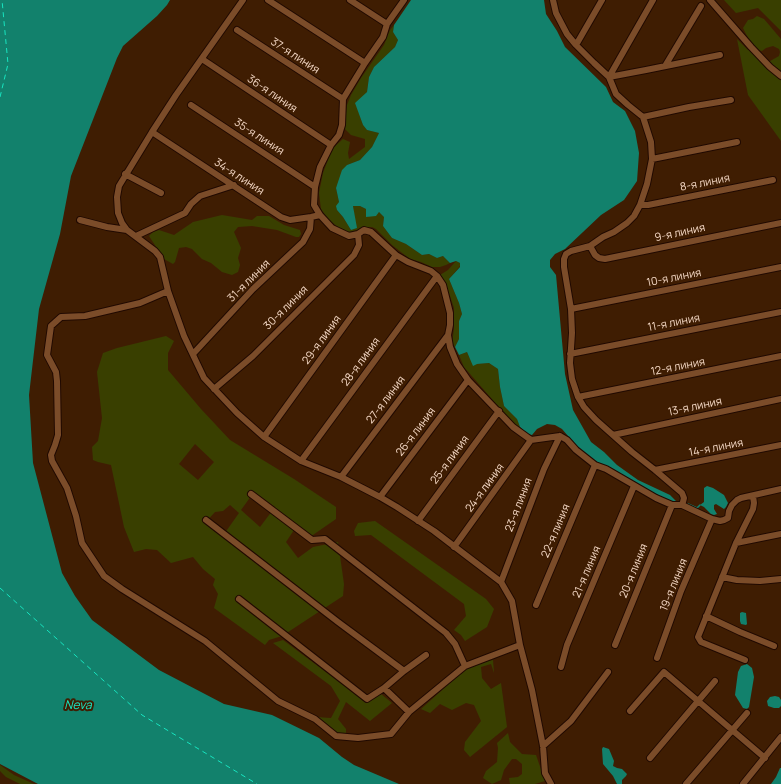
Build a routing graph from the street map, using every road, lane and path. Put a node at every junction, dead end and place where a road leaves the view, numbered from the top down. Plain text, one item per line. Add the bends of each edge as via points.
1 (243, 0) edge
2 (268, 0) edge
3 (350, 0) edge
4 (404, 0) edge
5 (552, 0) edge
6 (602, 0) edge
7 (653, 0) edge
8 (710, 0) edge
9 (701, 6) dead end
10 (387, 24) junction
11 (237, 30) dead end
12 (576, 45) junction
13 (720, 55) dead end
14 (202, 59) junction
15 (365, 63) junction
16 (665, 66) junction
17 (781, 76) edge
18 (609, 77) junction
19 (343, 99) junction
20 (731, 100) dead end
21 (191, 105) dead end
22 (643, 117) junction
23 (152, 132) junction
24 (737, 142) dead end
25 (331, 145) junction
26 (652, 159) junction
27 (125, 174) junction
28 (774, 180) dead end
29 (234, 185) junction
30 (315, 187) junction
31 (161, 193) dead end
32 (640, 205) junction
33 (320, 215) junction
34 (311, 218) junction
35 (80, 220) dead end
36 (781, 223) edge
37 (127, 230) junction
38 (358, 234) junction
39 (136, 236) junction
40 (590, 246) junction
41 (396, 255) junction
42 (781, 267) edge
43 (437, 276) junction
44 (168, 291) junction
45 (571, 309) junction
46 (781, 312) edge
47 (448, 335) junction
48 (192, 354) junction
49 (570, 354) junction
50 (781, 356) edge
51 (468, 380) junction
52 (214, 389) junction
53 (578, 397) junction
54 (781, 399) edge
55 (499, 411) junction
56 (613, 435) junction
57 (560, 436) junction
58 (264, 437) junction
59 (531, 440) junction
60 (781, 445) edge
61 (301, 461) junction
62 (595, 465) junction
63 (655, 470) junction
64 (341, 477) junction
65 (634, 486) junction
66 (781, 489) edge
67 (251, 494) dead end
68 (753, 496) junction
69 (380, 497) junction
70 (672, 505) junction
71 (682, 505) junction
72 (712, 519) junction
73 (206, 520) dead end
74 (418, 521) junction
75 (781, 534) edge
76 (736, 543) junction
77 (454, 547) junction
78 (722, 577) junction
79 (781, 579) edge
80 (501, 582) junction
81 (239, 599) dead end
82 (536, 605) dead end
83 (706, 616) junction
84 (520, 645) junction
85 (615, 645) dead end
86 (774, 646) dead end
87 (426, 655) dead end
88 (657, 658) dead end
89 (746, 660) dead end
90 (465, 666) junction
91 (561, 667) dead end
92 (404, 671) junction
93 (608, 672) dead end
94 (715, 681) dead end
95 (384, 688) junction
96 (698, 700) junction
97 (630, 711) dead end
98 (409, 712) junction
99 (747, 713) dead end
100 (733, 730) junction
101 (781, 737) edge
102 (543, 746) junction
103 (650, 758) dead end
104 (765, 758) junction
105 (551, 784) edge
106 (686, 784) edge
107 (744, 784) edge

1 - 14 street
2 - 15 street
3 - 10 street
4 - 10 street
5 - 12 street via 565,29
6 - 12 street
7 - 18 street
8 - 17 street via 765,62
9 - 16 street
10 - 15 street via 383,36
11 - 19 street, 37-я линия
12 - 18 street
13 - 16 street
14 - 23 street
14 - 25 street, 36-я линия
15 - 19 street
16 - 18 street
18 - 22 street via 616,94
19 - 25 street via 342,125 339,135
20 - 22 street
21 - 30 street, 35-я линия
22 - 26 street via 651,142
23 - 27 street
23 - 29 street, 34-я линия
24 - 26 street
25 - 30 street via 320,167
26 - 32 street
27 - 31 street
27 - 37 street via 117,197 118,213
28 - 32 street, 8-я линия
29 - 34 street, 34-я линия via 281,217 290,220
29 - 39 street via 200,196 184,213
30 - 33 street via 314,205
32 - 40 street via 634,216 626,223
33 - 34 street, 34-я линия
33 - 38 street via 332,228 349,236
34 - 48 street, 31-я линия via 310,229 303,242 253,289
35 - 37 street
36 - 40 street, 9-я линия via 604,259 595,255
37 - 39 street
38 - 41 street via 364,230 370,232
38 - 52 street, 30-я линия via 359,245 354,255 253,356
39 - 44 street via 160,257
40 - 45 street via 571,251 564,259
41 - 43 street
41 - 58 street, 29-я линия
42 - 45 street, 10-я линия
43 - 47 street via 443,285 450,313
43 - 61 street, 28-я линия
44 - 48 street
44 - 98 street via 140,303 85,316 61,317 51,326 47,355 56,372 58,435 51,455 67,488 82,543 104,576 122,590 205,641 278,701 315,719 336,736 358,738 391,734
45 - 49 street
46 - 49 street, 11-я линия
47 - 51 street via 457,364
47 - 64 street, 27-я линия
48 - 52 street via 204,378
49 - 53 street via 572,379
50 - 53 street, 12-я линия
51 - 55 street
51 - 69 street, 26-я линия
52 - 58 street via 236,413
53 - 56 street via 584,407
54 - 56 street, 13-я линия
55 - 59 street via 513,427
55 - 74 street, 25-я линия
56 - 63 street
57 - 59 street
57 - 62 street
57 - 80 street, 23-я линия via 542,475
58 - 61 street
59 - 77 street, 24-я линия
60 - 63 street, 14-я линия
61 - 64 street
62 - 65 street
62 - 82 street, 22-я линия
63 - 71 street via 682,493
64 - 69 street
65 - 70 street
65 - 91 street, 21-я линия via 567,645
66 - 68 street
67 - 90 street via 312,540 325,539 446,633 455,644
68 - 72 street via 736,500 728,518 720,521
68 - 76 street via 753,509
69 - 74 street
70 - 71 street
70 - 85 street, 20-я линия
71 - 72 street
72 - 88 street, 19-я линия
73 - 92 street
74 - 77 street
75 - 76 street
76 - 78 street
77 - 80 street
78 - 79 street via 760,582
78 - 83 street
80 - 84 street via 512,601
81 - 95 street via 367,699
83 - 86 street
83 - 89 street via 698,637 701,642
84 - 90 street
84 - 102 street
87 - 92 street
90 - 98 street
92 - 95 street
93 - 102 street via 571,721
94 - 96 street
95 - 98 street
96 - 97 street via 664,672
96 - 100 street
96 - 103 street
99 - 100 street
100 - 104 street
100 - 106 street
101 - 104 street
102 - 105 street via 544,773
104 - 107 street

